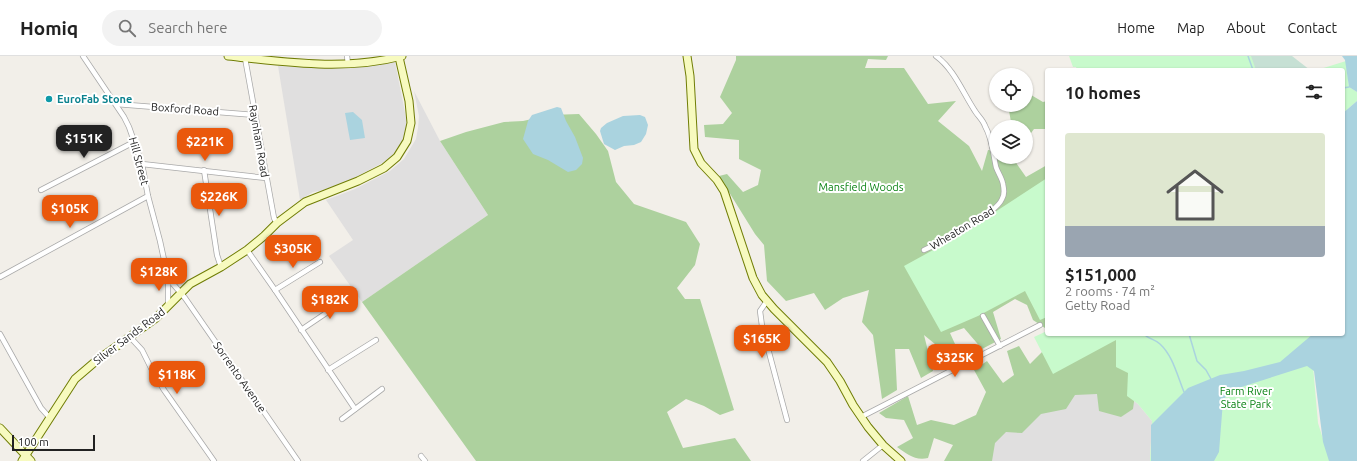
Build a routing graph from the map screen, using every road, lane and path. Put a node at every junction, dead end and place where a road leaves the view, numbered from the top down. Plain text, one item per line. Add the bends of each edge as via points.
1 (83, 56) edge
2 (228, 56) edge
3 (401, 56) edge
4 (687, 56) edge
5 (936, 56) edge
6 (245, 58) junction
7 (347, 60) edge
8 (116, 104) junction
9 (255, 115) junction
10 (134, 142) junction
11 (142, 164) junction
12 (204, 170) junction
13 (266, 178) junction
14 (41, 190) dead end
15 (148, 196) junction
16 (276, 223) junction
17 (247, 250) junction
18 (924, 250) dead end
19 (320, 262) dead end
20 (221, 267) junction
21 (0, 277) edge
22 (168, 278) junction
23 (275, 290) junction
24 (180, 294) junction
25 (350, 297) dead end
26 (767, 301) junction
27 (168, 307) junction
28 (983, 316) dead end
29 (1040, 326) dead end
30 (301, 330) junction
31 (0, 334) edge
32 (130, 337) junction
33 (376, 340) dead end
34 (1000, 346) junction
35 (328, 370) junction
36 (382, 390) dead end
37 (355, 409) junction
38 (50, 417) junction
39 (861, 417) junction
40 (342, 419) dead end
41 (787, 420) dead end
42 (0, 428) edge
43 (883, 445) junction
44 (421, 456) dead end
45 (24, 458) edge
46 (31, 461) edge
47 (214, 461) edge
48 (298, 461) edge
49 (425, 461) edge
50 (862, 461) edge
51 (901, 461) edge

1 - 8 street, Hill Street
2 - 6 main road
3 - 7 main road
3 - 16 main road, Silver Sands Road via 411,117 410,132 402,151 384,168 345,187 305,202
4 - 26 main road via 694,149 701,163 724,191 754,278
5 - 18 street, Wheaton Road via 944,62 989,133 1004,194 998,206 986,215 943,242
6 - 7 main road via 321,64
6 - 9 street, Raynham Road
8 - 9 street, Boxford Road
8 - 10 street, Hill Street
9 - 13 street, Raynham Road
10 - 11 street, Hill Street
10 - 14 street
11 - 12 street
11 - 15 street, Hill Street
12 - 13 street
12 - 20 street
13 - 16 street, Raynham Road
15 - 21 street
15 - 22 street, Hill Street
16 - 17 main road, Silver Sands Road
17 - 20 main road, Silver Sands Road
17 - 23 street
19 - 23 street
20 - 24 main road, Silver Sands Road via 194,281
22 - 24 street, Hill Street
22 - 27 street, Hill Street
23 - 30 street
24 - 27 main road, Silver Sands Road
24 - 48 street, Sorrento Avenue
25 - 30 street
26 - 39 main road via 827,362
26 - 41 street via 760,311 761,321
27 - 32 main road, Silver Sands Road
28 - 34 street
29 - 34 street
30 - 35 street
31 - 38 street via 42,408
32 - 38 main road, Silver Sands Road via 74,379
32 - 47 street via 142,350 164,390
33 - 35 street
34 - 39 street
35 - 37 street
36 - 37 street
37 - 40 street
38 - 45 main road, Silver Sands Road
39 - 43 main road
42 - 45 main road
43 - 50 street
43 - 51 main road
44 - 49 street
45 - 46 main road

